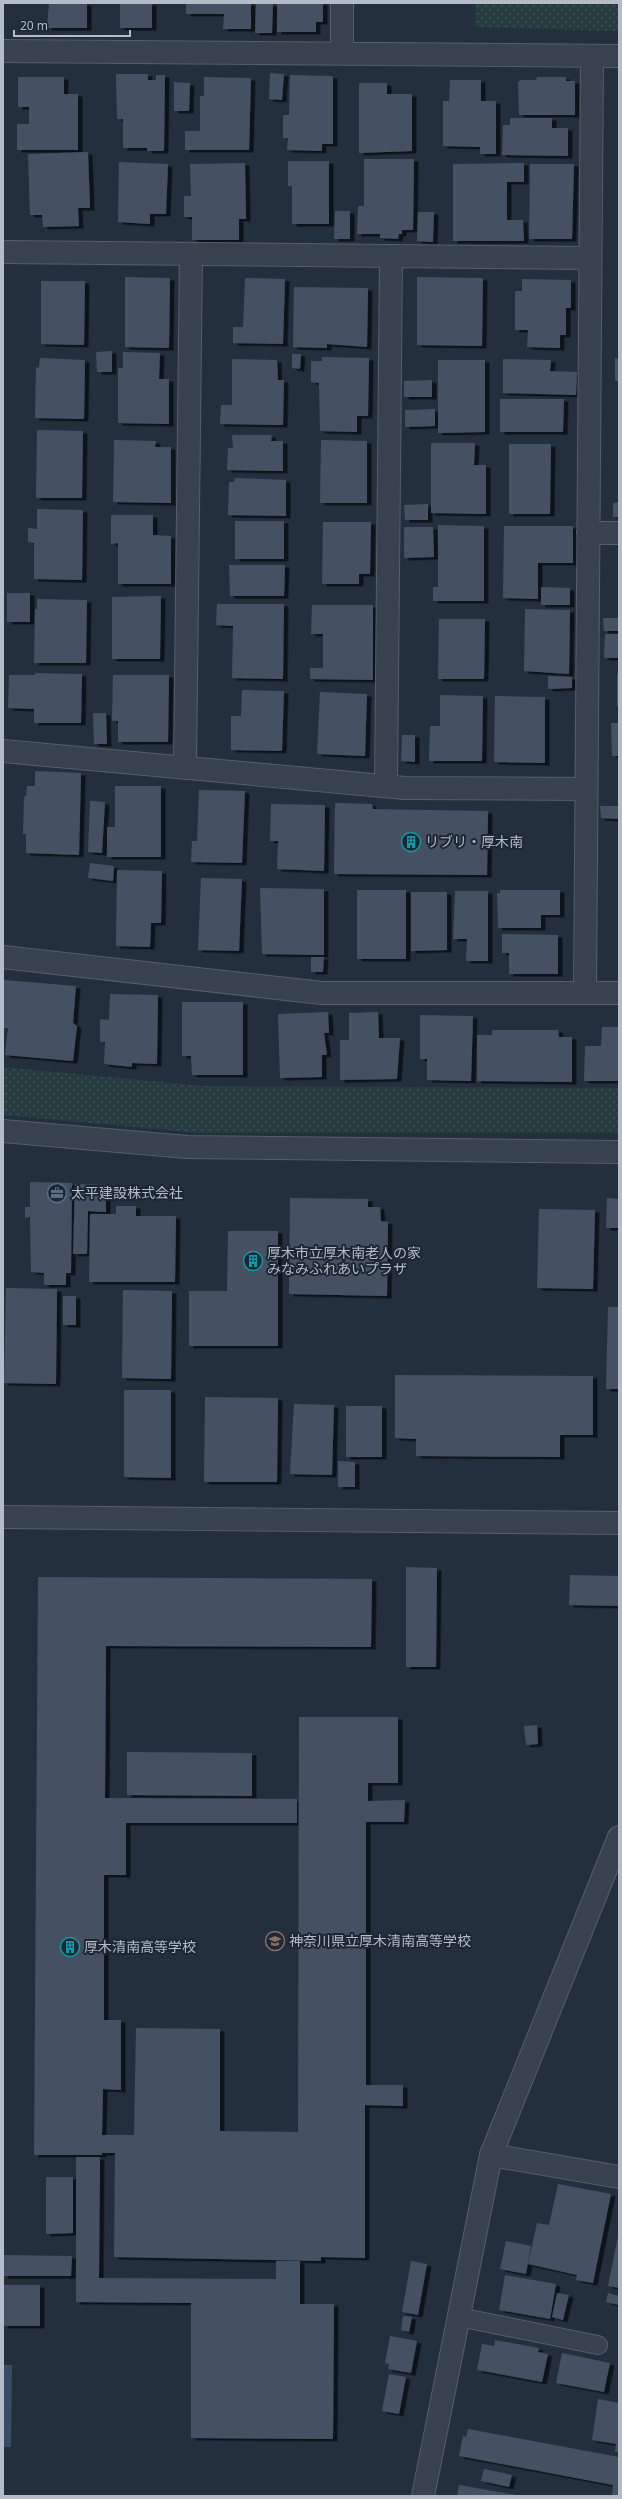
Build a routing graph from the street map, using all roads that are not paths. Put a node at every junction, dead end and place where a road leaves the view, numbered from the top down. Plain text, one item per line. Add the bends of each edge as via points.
1 (342, 3) edge
2 (3, 52) edge
3 (342, 52) junction
4 (592, 56) junction
5 (619, 56) edge
6 (3, 252) edge
7 (191, 254) junction
8 (391, 257) junction
9 (590, 258) junction
10 (588, 533) junction
11 (619, 533) edge
12 (3, 751) edge
13 (186, 768) junction
14 (386, 786) junction
15 (585, 789) junction
16 (3, 957) edge
17 (585, 992) junction
18 (619, 993) edge
19 (3, 1131) edge
20 (619, 1152) edge
21 (3, 1517) edge
22 (619, 1524) edge
23 (619, 1837) edge
24 (491, 2155) junction
25 (619, 2178) edge
26 (459, 2317) junction
27 (598, 2345) dead end
28 (423, 2496) edge

1 - 3 street
2 - 3 street
3 - 4 street
4 - 5 street
4 - 9 street
6 - 7 street
7 - 8 street
7 - 13 street
8 - 9 street
8 - 14 street
9 - 10 street
10 - 11 street
10 - 15 street
12 - 13 street
13 - 14 street
14 - 15 street
15 - 17 street
16 - 17 street via 322,993
17 - 18 street
19 - 20 street via 188,1147
21 - 22 street
23 - 24 street
24 - 25 street
24 - 26 street
26 - 27 lane
26 - 28 street

